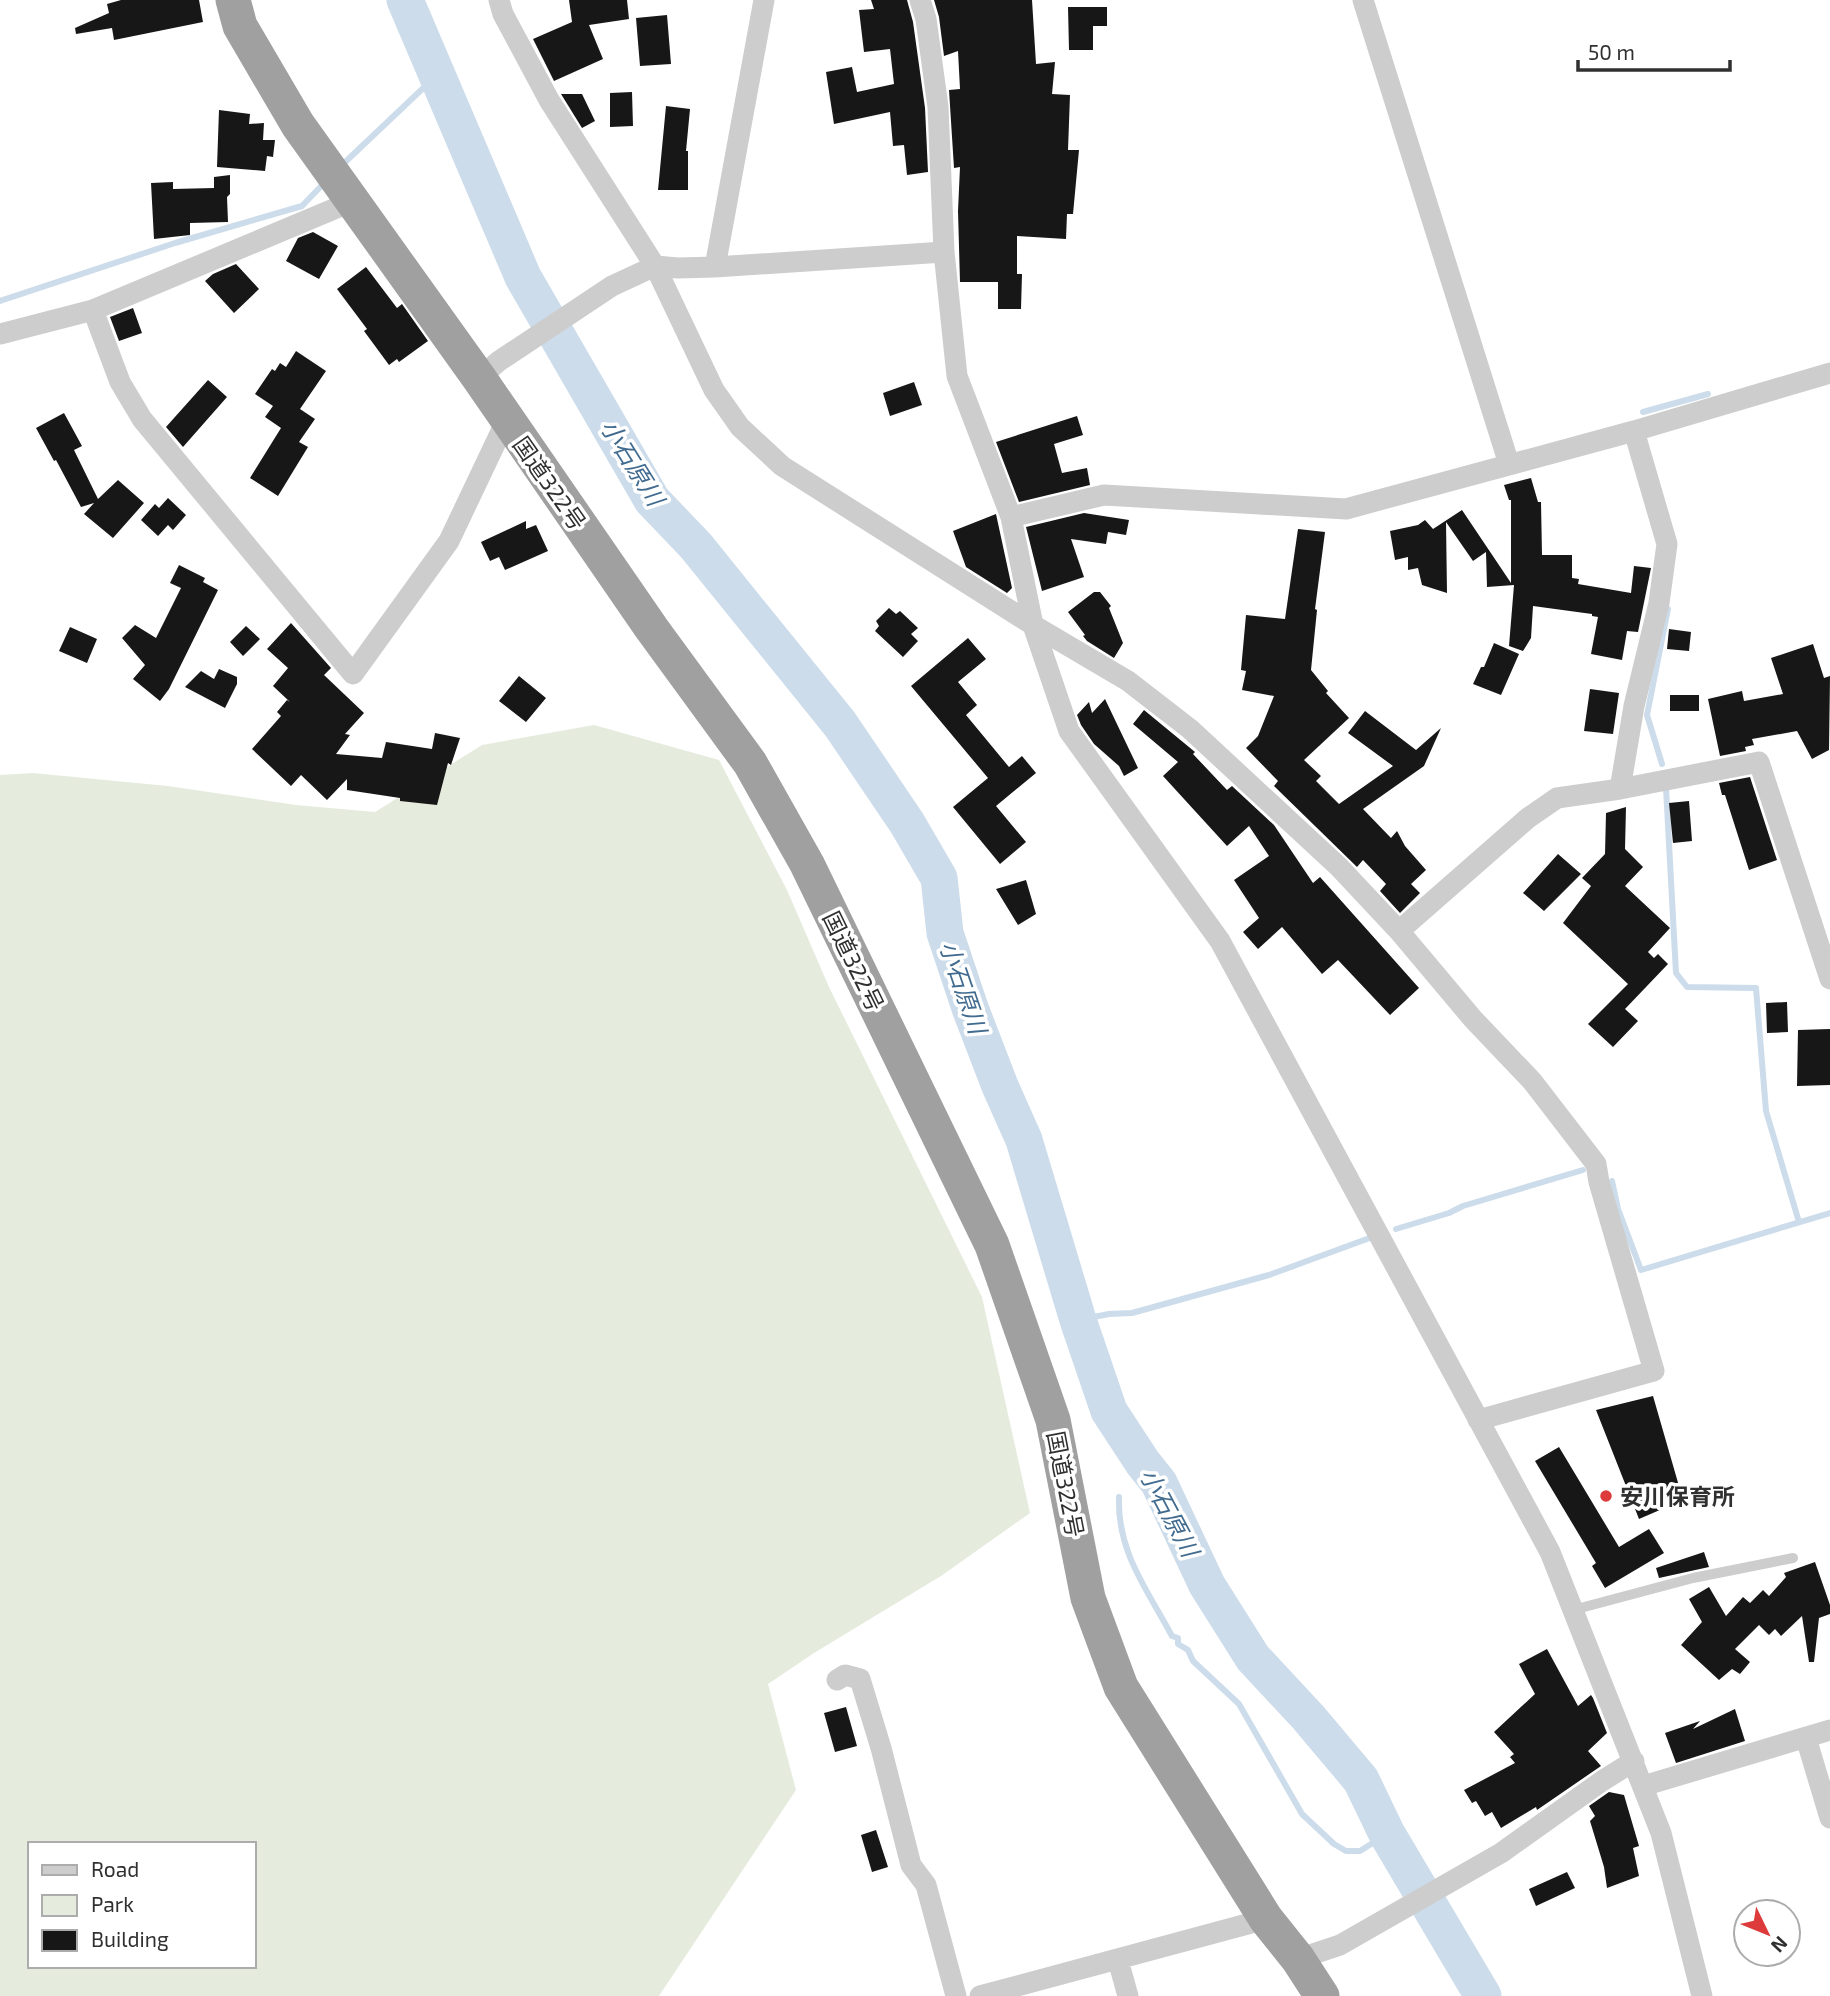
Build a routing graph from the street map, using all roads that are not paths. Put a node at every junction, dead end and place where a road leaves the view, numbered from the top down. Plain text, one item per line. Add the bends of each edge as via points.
1 (233, 0) edge
2 (499, 0) edge
3 (764, 0) edge
4 (920, 0) edge
5 (1363, 0) edge
6 (347, 194) junction
7 (944, 252) junction
8 (654, 267) junction
9 (715, 267) junction
10 (93, 310) junction
11 (0, 334) edge
12 (489, 370) junction
13 (1830, 373) edge
14 (506, 421) junction
15 (1634, 431) junction
16 (1509, 464) junction
17 (1011, 517) junction
18 (1033, 625) junction
19 (1620, 789) junction
20 (1399, 931) junction
21 (1830, 979) edge
22 (1478, 1420) junction
23 (1793, 1558) dead end
24 (1573, 1610) junction
25 (837, 1680) dead end
26 (1830, 1730) edge
27 (1806, 1738) junction
28 (1634, 1761) junction
29 (1643, 1786) junction
30 (1830, 1818) edge
31 (1266, 1919) junction
32 (1298, 1959) junction
33 (1118, 1960) junction
34 (956, 1996) edge
35 (980, 1996) edge
36 (1128, 1996) edge
37 (1322, 1996) edge
38 (1702, 1996) edge

1 - 6 highway, 国道322号 via 240,26 298,125
2 - 8 street via 549,100
3 - 9 street
4 - 7 street via 939,107
5 - 16 street
6 - 10 street
6 - 12 highway, 国道322号
7 - 9 street
7 - 17 street via 957,376
8 - 9 street
8 - 12 street via 612,286
8 - 18 street via 714,390 740,427 782,466
10 - 11 street
10 - 14 street via 120,382 142,419 353,674 449,541
12 - 14 highway, 国道322号
13 - 15 street
14 - 31 highway, 国道322号 via 750,763 807,864 992,1245 1053,1420 1088,1598 1121,1687
15 - 16 street
15 - 19 street via 1667,544
16 - 17 street via 1346,509 1104,495
17 - 18 street
18 - 20 street via 1128,681 1190,729 1339,867
18 - 22 street via 1069,731 1220,940
19 - 20 street via 1557,798
19 - 21 street via 1759,762
20 - 22 street via 1532,1081 1596,1164 1654,1371
22 - 24 street via 1550,1552
23 - 24 lane via 1693,1578
24 - 28 street
25 - 34 street via 845,1675 860,1679 911,1865 926,1885
26 - 27 street
27 - 29 street
27 - 30 street
28 - 29 street
28 - 32 street via 1501,1853 1340,1945
29 - 38 street via 1661,1833
31 - 32 highway, 国道322号
31 - 33 street
32 - 37 highway, 国道322号
33 - 35 street
33 - 36 street

